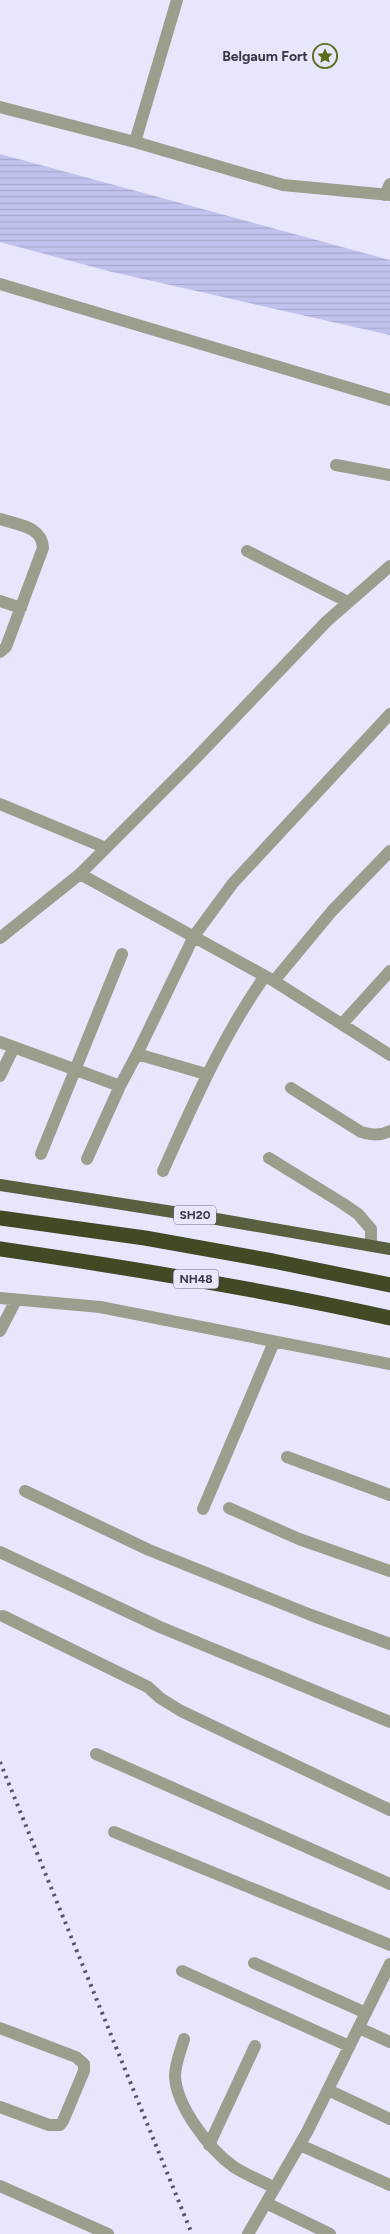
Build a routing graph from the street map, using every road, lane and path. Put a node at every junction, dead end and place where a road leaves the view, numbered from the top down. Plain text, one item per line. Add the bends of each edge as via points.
1 (178, 0) edge
2 (0, 107) edge
3 (135, 142) junction
4 (388, 192) edge
5 (0, 284) edge
6 (390, 400) edge
7 (336, 464) dead end
8 (390, 474) edge
9 (0, 519) edge
10 (247, 551) dead end
11 (390, 566) edge
12 (0, 601) edge
13 (348, 602) junction
14 (21, 608) junction
15 (0, 653) edge
16 (390, 714) edge
17 (0, 804) edge
18 (106, 848) junction
19 (390, 852) edge
20 (80, 874) junction
21 (194, 936) junction
22 (0, 938) edge
23 (122, 954) dead end
24 (390, 971) edge
25 (269, 979) junction
26 (342, 1024) junction
27 (0, 1042) edge
28 (14, 1047) junction
29 (137, 1054) junction
30 (390, 1055) edge
31 (75, 1070) junction
32 (206, 1074) junction
33 (0, 1076) edge
34 (120, 1086) junction
35 (292, 1088) dead end
36 (390, 1131) edge
37 (41, 1154) dead end
38 (269, 1158) dead end
39 (87, 1159) dead end
40 (163, 1171) dead end
41 (0, 1185) edge
42 (0, 1218) edge
43 (371, 1245) junction
44 (0, 1249) edge
45 (390, 1249) edge
46 (390, 1285) edge
47 (0, 1298) edge
48 (16, 1300) junction
49 (390, 1318) edge
50 (0, 1331) edge
51 (274, 1342) junction
52 (390, 1364) edge
53 (287, 1457) dead end
54 (25, 1491) dead end
55 (390, 1496) edge
56 (229, 1508) dead end
57 (203, 1509) dead end
58 (0, 1552) edge
59 (390, 1571) edge
60 (3, 1616) dead end
61 (390, 1644) edge
62 (390, 1722) edge
63 (96, 1754) dead end
64 (390, 1810) edge
65 (114, 1832) dead end
66 (390, 1884) edge
67 (390, 1945) edge
68 (254, 1963) dead end
69 (390, 1964) edge
70 (182, 1971) dead end
71 (385, 1987) edge
72 (366, 2014) junction
73 (0, 2028) edge
74 (359, 2028) junction
75 (184, 2039) dead end
76 (390, 2042) edge
77 (255, 2046) dead end
78 (350, 2046) junction
79 (328, 2090) junction
80 (0, 2107) edge
81 (390, 2119) edge
82 (210, 2145) junction
83 (300, 2145) junction
84 (390, 2185) edge
85 (0, 2186) edge
86 (275, 2188) junction
87 (266, 2203) junction
88 (108, 2234) edge
89 (248, 2234) edge
90 (330, 2234) edge

1 - 3 street
2 - 3 street
3 - 4 street via 283,185
5 - 6 street
7 - 8 street
9 - 14 street via 31,529 43,539 43,548
10 - 13 street
11 - 13 street
12 - 14 street
13 - 18 street
14 - 15 street via 6,647
16 - 21 street via 233,883
17 - 18 street
18 - 20 street
19 - 25 street
20 - 21 street
20 - 22 street
21 - 25 street
21 - 29 street
23 - 31 street
24 - 26 street
25 - 26 street
25 - 32 street via 241,1010
26 - 30 street
27 - 28 street
28 - 31 street
28 - 33 street
29 - 32 street
29 - 34 street
31 - 34 street
31 - 37 street
32 - 40 street
34 - 39 street
35 - 36 street via 361,1132 372,1135
38 - 43 street via 358,1214 371,1229
41 - 43 main road, SH20
42 - 46 highway, NH48 via 145,1238
43 - 45 main road, SH20
44 - 49 highway, NH48 via 256,1289
47 - 48 street
48 - 50 street
48 - 51 street via 100,1307
51 - 52 street
51 - 57 street
53 - 55 street
54 - 61 street via 149,1550
56 - 59 street via 299,1539
58 - 62 street via 160,1627
60 - 64 street via 110,1666 148,1687 181,1711
63 - 66 street
65 - 67 street
68 - 72 street
69 - 71 street
70 - 78 street
71 - 72 street
72 - 74 street
73 - 80 street via 84,2064 60,2125 49,2125
74 - 76 street
74 - 78 street
75 - 82 street via 175,2075 178,2090 182,2104
77 - 82 street
78 - 79 street
79 - 81 street
79 - 83 street
82 - 86 street via 235,2167
83 - 84 street
83 - 86 street
85 - 88 street
86 - 87 street
87 - 89 street
87 - 90 street

